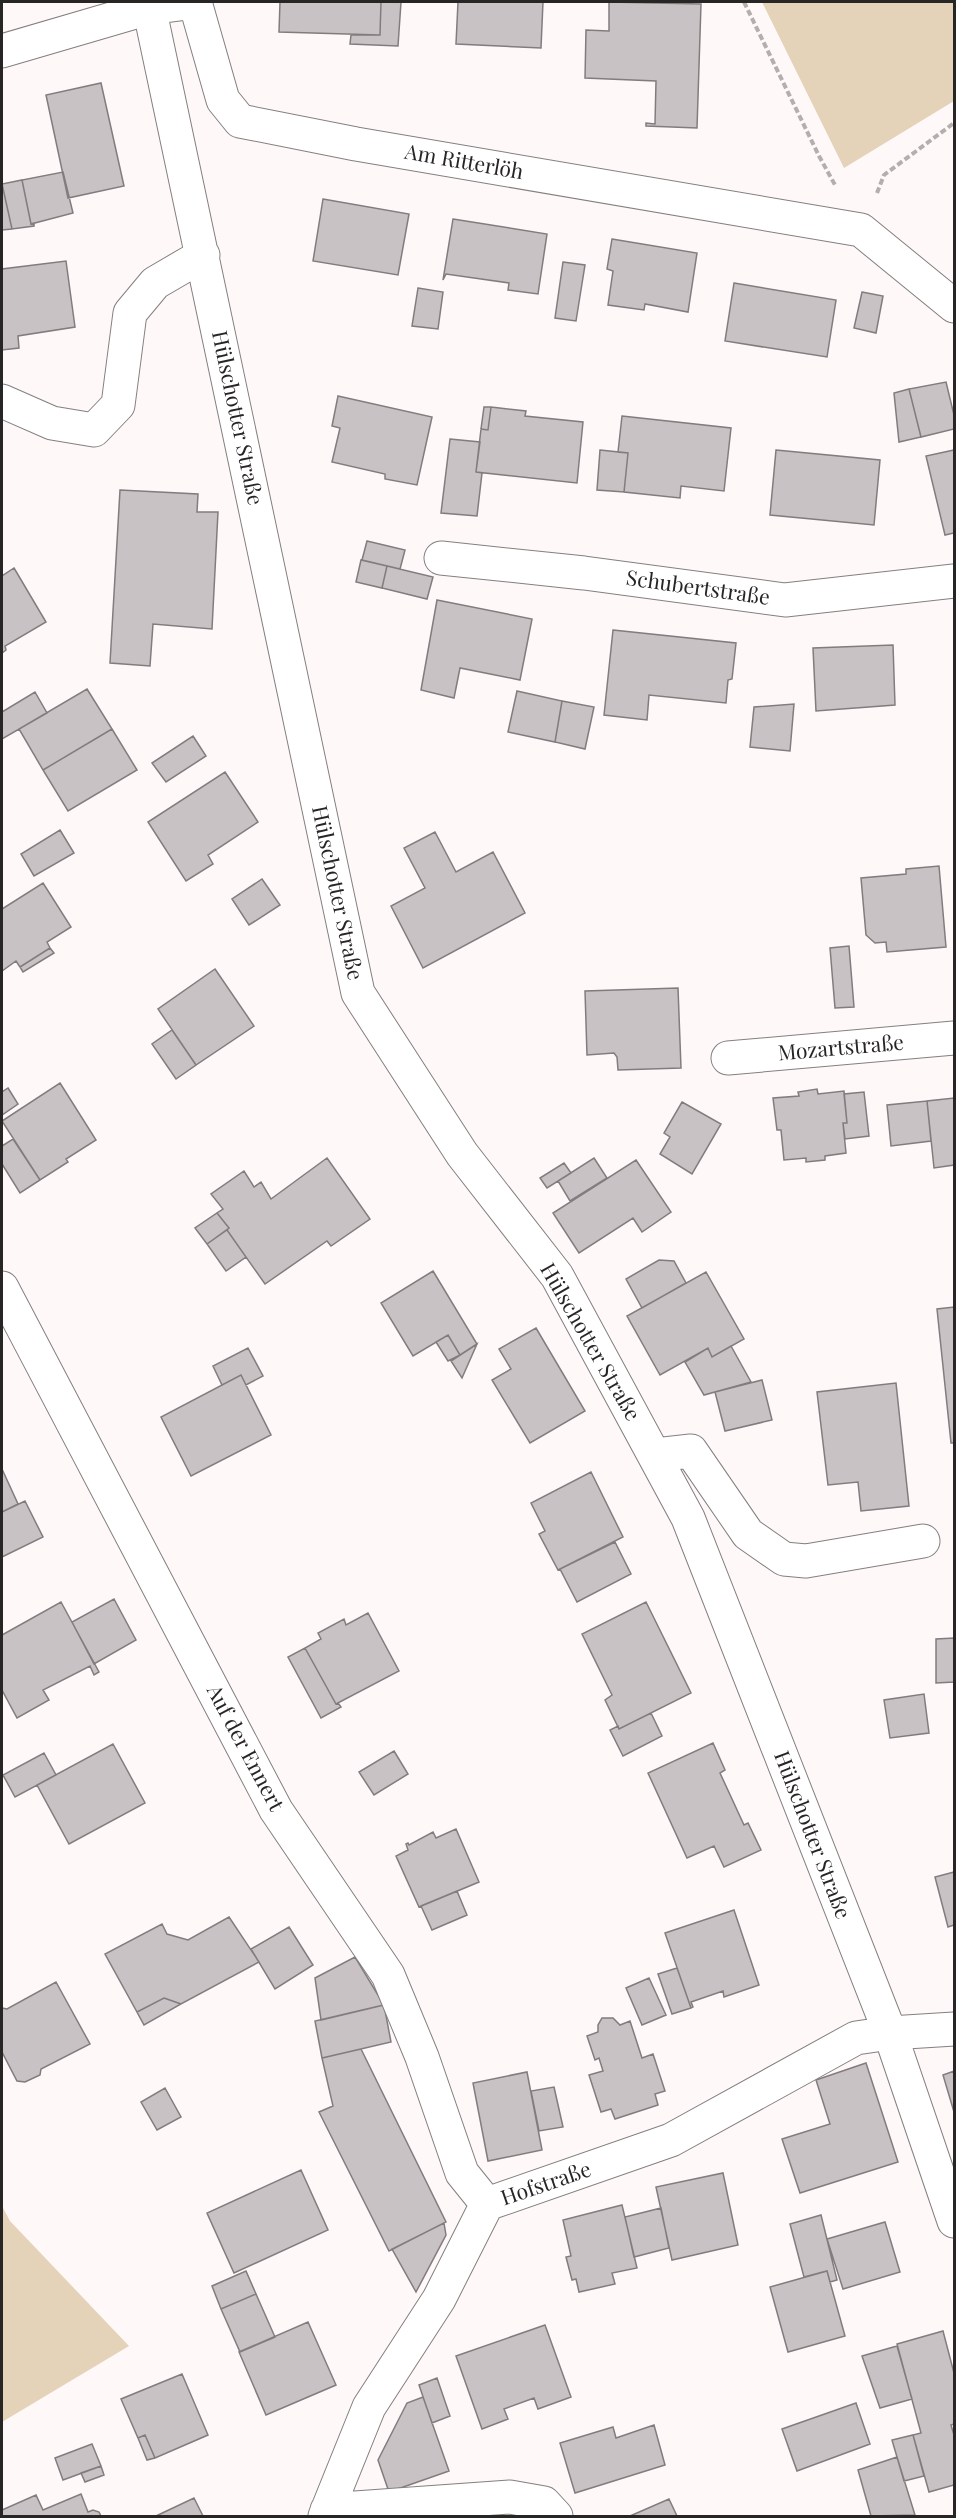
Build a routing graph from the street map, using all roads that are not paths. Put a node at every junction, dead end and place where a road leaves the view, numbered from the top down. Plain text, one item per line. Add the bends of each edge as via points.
1 (148, 5) edge
2 (2, 51) edge
3 (203, 255) junction
4 (954, 306) edge
5 (2, 401) edge
6 (441, 558) dead end
7 (954, 581) edge
8 (954, 1038) edge
9 (728, 1058) dead end
10 (2, 1288) edge
11 (655, 1455) junction
12 (922, 1541) dead end
13 (954, 2030) edge
14 (890, 2033) junction
15 (487, 2204) junction
16 (954, 2221) edge
17 (326, 2513) edge
18 (556, 2517) edge

1 - 2 street
1 - 3 street, Hülschotter Straße
1 - 4 street, Am Ritterlöh via 195,2 223,100 240,121 861,230
3 - 5 street via 156,283 130,313 118,405 94,430 52,423
3 - 11 street, Hülschotter Straße via 358,993 462,1154 557,1276
6 - 7 street, Schubertstraße via 786,600
8 - 9 street, Mozartstraße
10 - 15 street, Auf der Ennert via 276,1810 388,1975 422,2057 462,2173
11 - 12 street via 691,1451 748,1534 784,1559 806,1561
11 - 14 street, Hülschotter Straße via 688,1518
13 - 14 street, Hofstraße
14 - 15 street, Hofstraße via 856,2038 671,2140
14 - 16 street, Hülschotter Straße
15 - 17 street, Hofstraße via 439,2299 369,2407
17 - 18 street via 510,2497 544,2503

